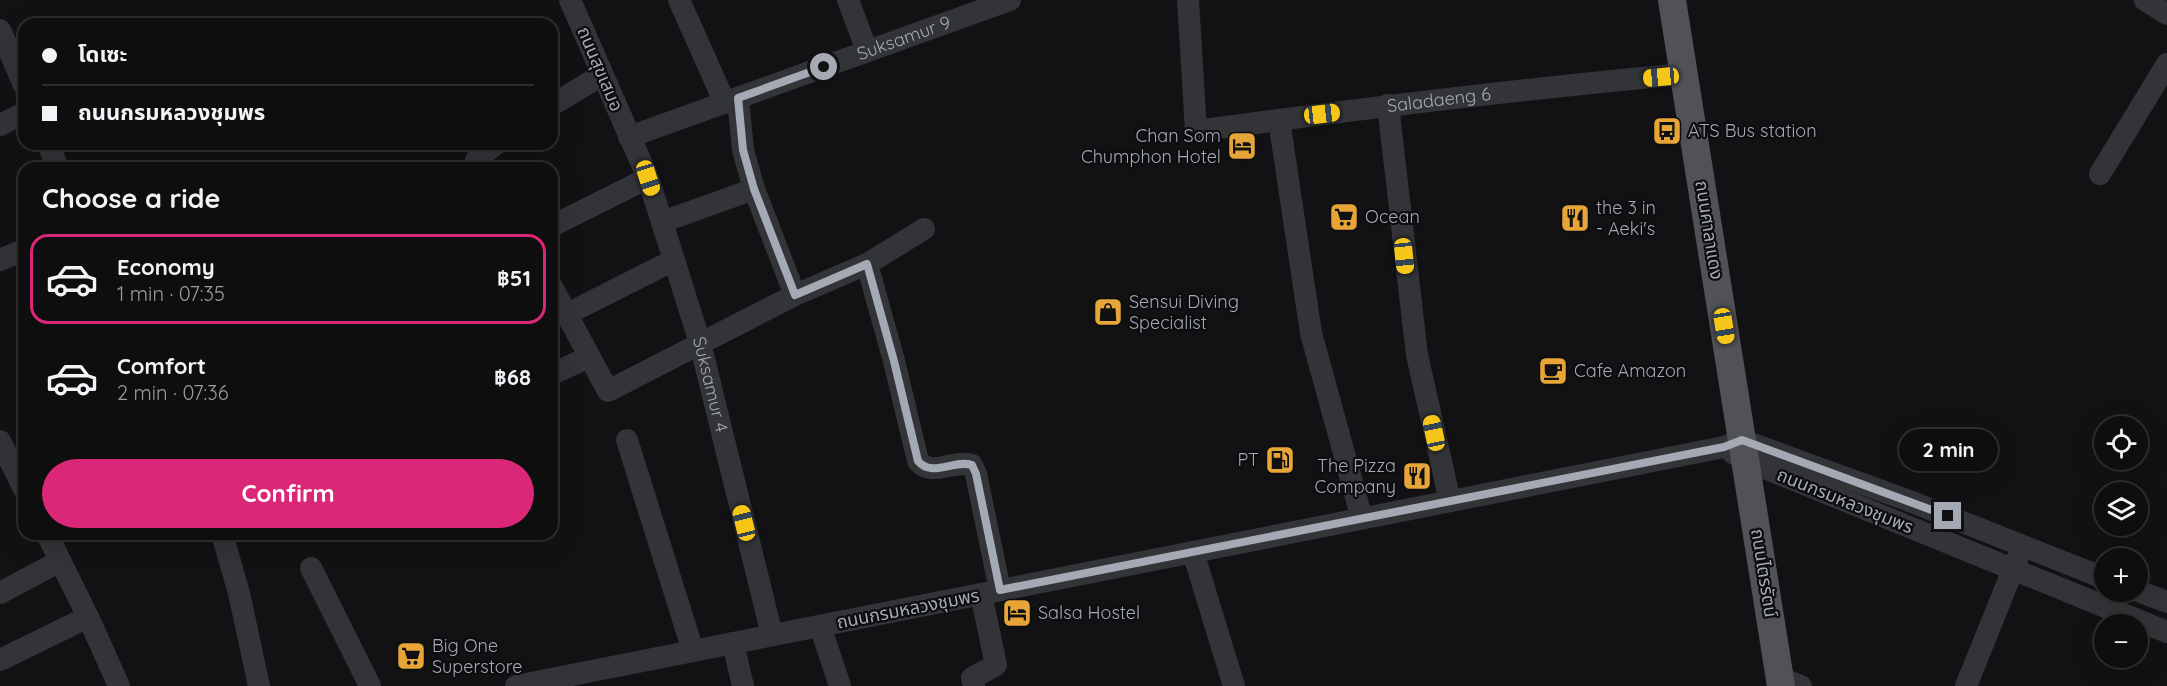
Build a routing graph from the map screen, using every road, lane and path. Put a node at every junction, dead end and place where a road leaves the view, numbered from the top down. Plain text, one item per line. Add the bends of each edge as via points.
1 (570, 0) edge
2 (679, 0) edge
3 (848, 0) edge
4 (1188, 0) edge
5 (1672, 0) edge
6 (2145, 0) edge
7 (1006, 1) edge
8 (2167, 14) edge
9 (0, 30) edge
10 (867, 51) junction
11 (2167, 64) edge
12 (18, 72) edge
13 (602, 75) junction
14 (1684, 75) junction
15 (558, 101) edge
16 (731, 101) junction
17 (1388, 105) junction
18 (18, 116) edge
19 (1279, 120) junction
20 (0, 125) edge
21 (629, 137) junction
22 (491, 150) edge
23 (481, 162) edge
24 (2100, 174) dead end
25 (648, 178) junction
26 (754, 189) junction
27 (662, 222) junction
28 (558, 223) edge
29 (924, 229) dead end
30 (18, 252) edge
31 (0, 260) edge
32 (674, 260) junction
33 (867, 264) junction
34 (795, 295) junction
35 (558, 298) edge
36 (567, 314) junction
37 (700, 344) junction
38 (589, 357) junction
39 (558, 371) edge
40 (627, 440) dead end
41 (0, 441) edge
42 (1737, 449) junction
43 (18, 477) edge
44 (1906, 500) junction
45 (1450, 501) junction
46 (1362, 519) junction
47 (1897, 522) junction
48 (50, 540) edge
49 (224, 540) edge
50 (2022, 546) junction
51 (1193, 552) junction
52 (60, 561) junction
53 (311, 568) dead end
54 (2013, 569) junction
55 (2094, 574) edge
56 (991, 592) junction
57 (0, 593) edge
58 (2148, 595) edge
59 (2167, 602) edge
60 (88, 617) junction
61 (820, 626) junction
62 (2167, 632) edge
63 (772, 635) junction
64 (733, 643) junction
65 (693, 651) junction
66 (0, 660) edge
67 (1787, 683) edge
68 (119, 686) edge
69 (259, 686) edge
70 (370, 686) edge
71 (516, 686) edge
72 (743, 686) edge
73 (840, 686) edge
74 (974, 686) edge
75 (1234, 686) edge
76 (1966, 686) edge

1 - 13 street, ถนนสุขเสมอ
2 - 16 street
3 - 10 street
4 - 19 street, Saladaeng 6 via 1196,131
5 - 14 main road, ถนนศาลาแดง
6 - 8 street
7 - 10 street, Suksamur 9
9 - 12 street
10 - 16 street, Suksamur 9
11 - 24 street
13 - 15 street
13 - 21 street, ถนนสุขเสมอ
14 - 17 street, Saladaeng 6
14 - 42 main road, ถนนศาลาแดง
16 - 21 street, Suksamur 9
16 - 26 street
17 - 19 street, Saladaeng 6
17 - 45 street via 1417,355
18 - 20 street
19 - 46 street via 1311,333
21 - 25 street, Suksamur 4
22 - 23 street
25 - 27 street, Suksamur 4
25 - 28 street
26 - 27 street
26 - 34 street
27 - 32 street, Suksamur 4
29 - 33 street
30 - 31 street
32 - 36 street
32 - 37 street, Suksamur 4
33 - 34 street
33 - 56 street via 918,461 931,469 963,462 972,465 976,474
34 - 37 street
35 - 36 street
36 - 38 street
37 - 38 street via 608,391
37 - 63 street, Suksamur 4
38 - 39 street
40 - 65 street
41 - 43 street
42 - 44 street, ถนนกรมหลวงชุมพร
42 - 45 street, ถนนกรมหลวงชุมพร
42 - 47 street, ถนนกรมหลวงชุมพร
42 - 67 main road, ถนนไตรรัตน์
44 - 47 street
44 - 50 street, ถนนกรมหลวงชุมพร
45 - 46 street, ถนนกรมหลวงชุมพร
46 - 51 street, ถนนกรมหลวงชุมพร
47 - 54 street, ถนนกรมหลวงชุมพร
48 - 52 street
49 - 69 street
50 - 54 street
50 - 55 street, ถนนกรมหลวงชุมพร
51 - 56 street, ถนนกรมหลวงชุมพร
51 - 75 street
52 - 57 street
52 - 60 street
53 - 70 street
54 - 62 street, ถนนกรมหลวงชุมพร
54 - 76 street
56 - 61 street, ถนนกรมหลวงชุมพร
56 - 74 street via 996,665 972,678
58 - 59 street
60 - 66 street
60 - 68 street
61 - 63 street, ถนนกรมหลวงชุมพร
61 - 73 street
63 - 64 street, ถนนกรมหลวงชุมพร
64 - 65 street, ถนนกรมหลวงชุมพร
64 - 72 street
65 - 71 street, ถนนกรมหลวงชุมพร

